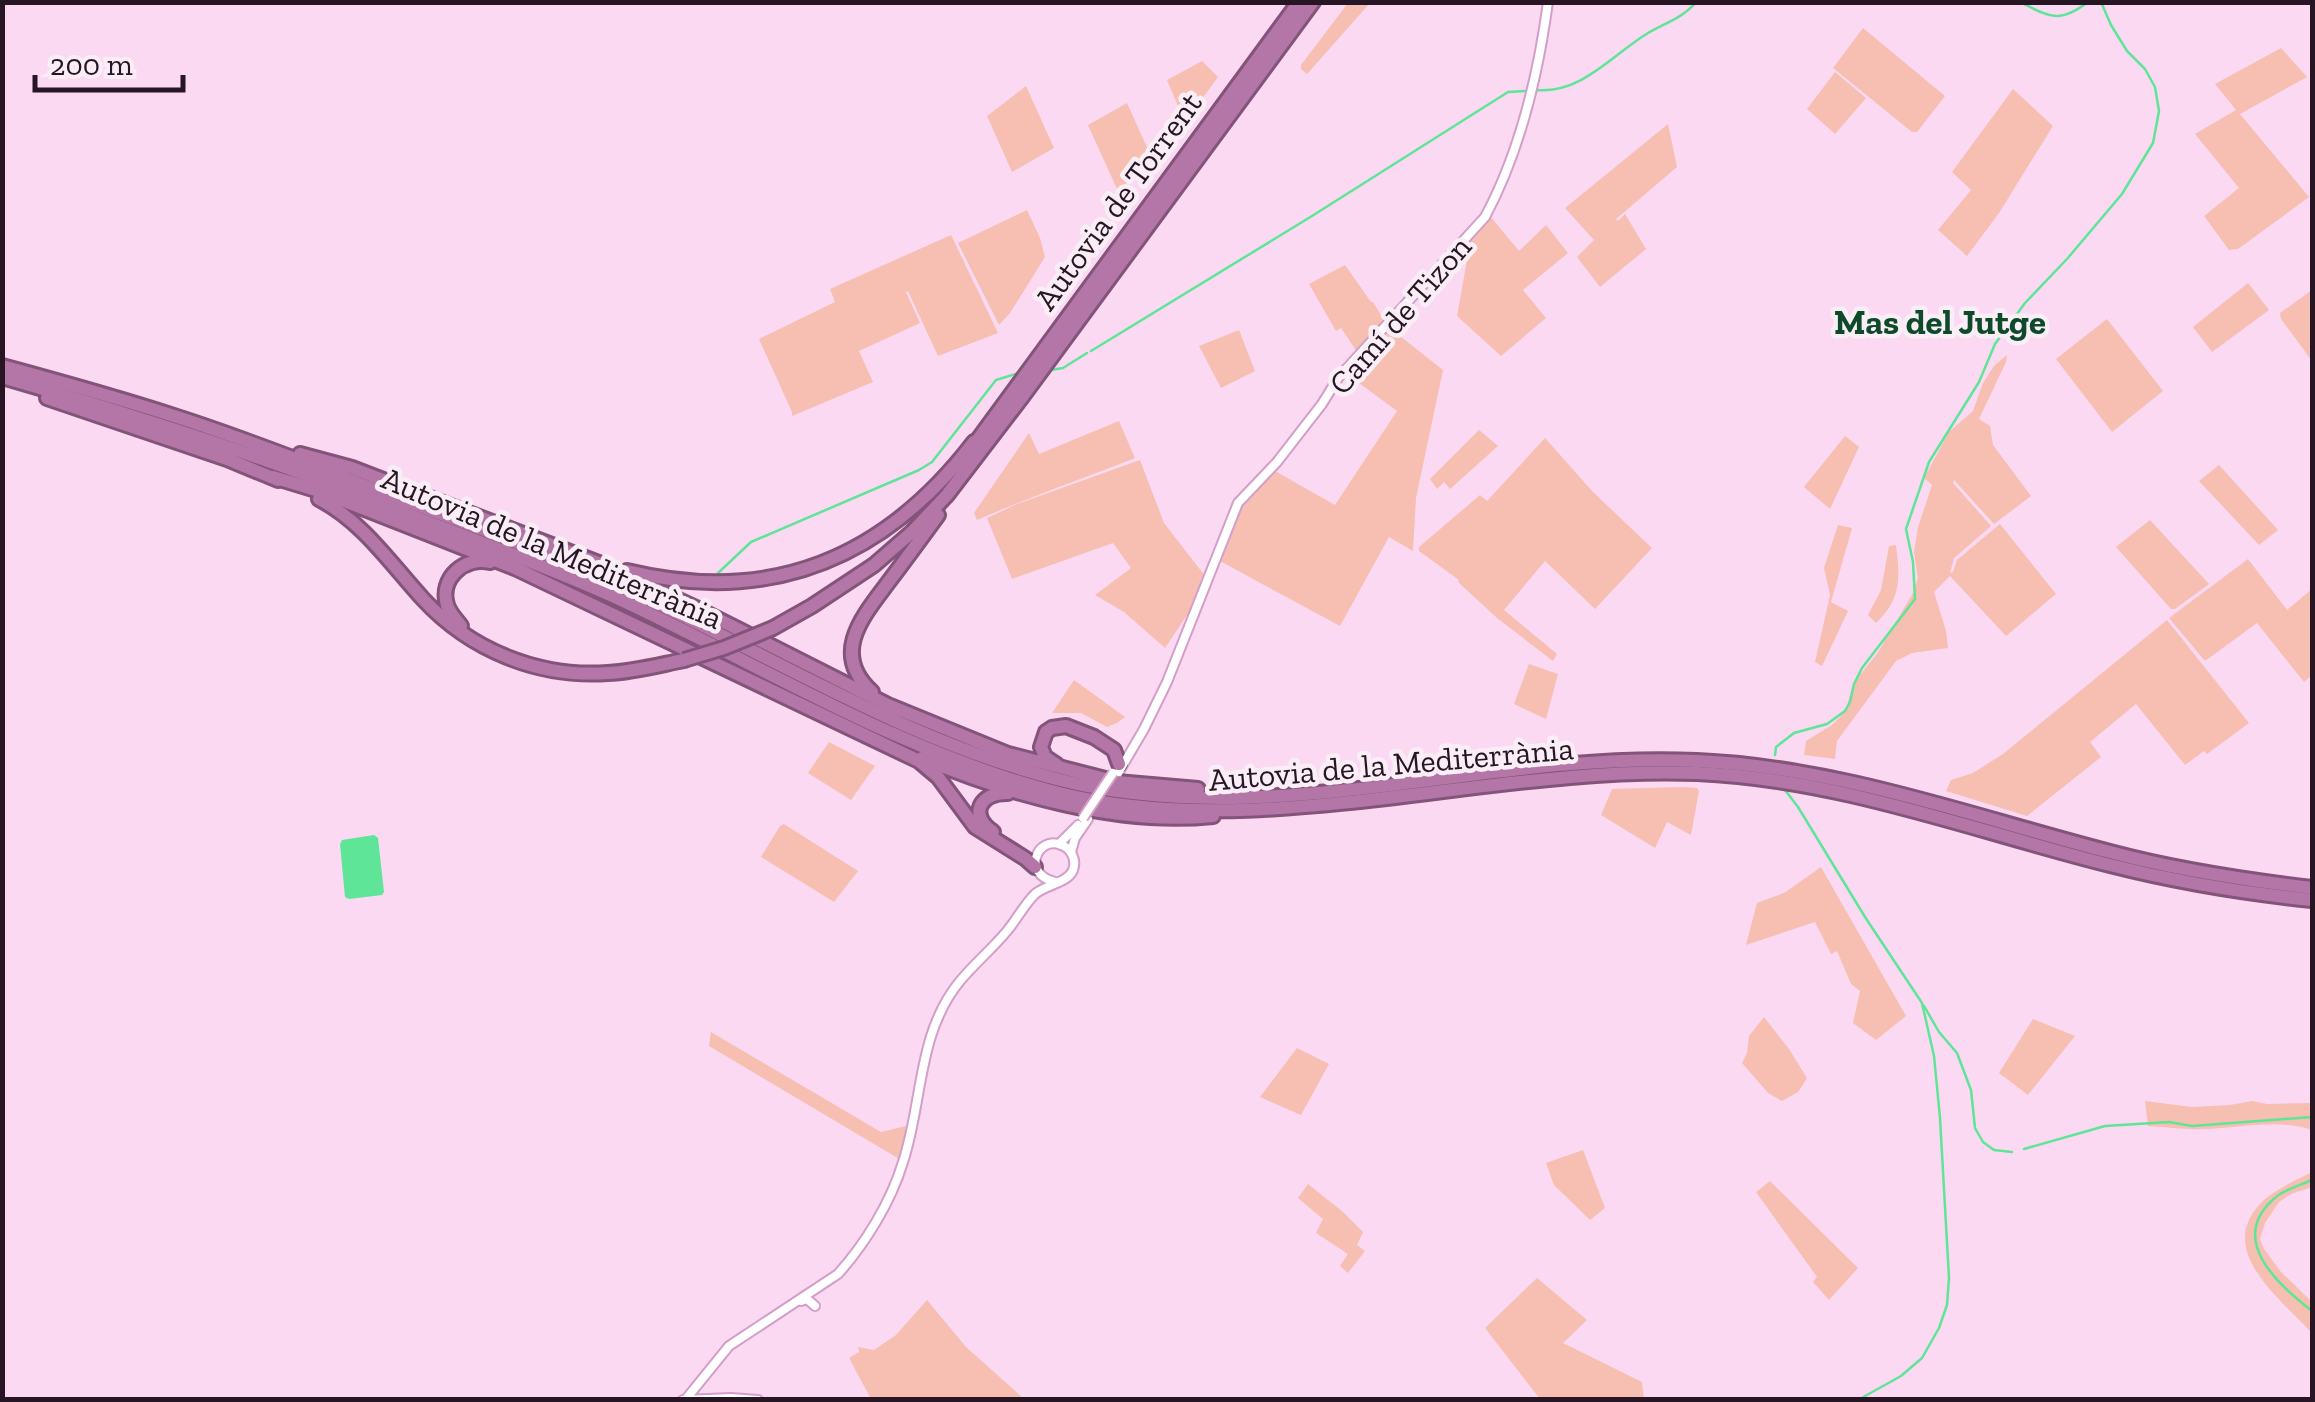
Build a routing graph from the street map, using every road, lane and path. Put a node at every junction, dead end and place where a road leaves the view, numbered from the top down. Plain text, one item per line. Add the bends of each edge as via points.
1 (1299, 2) edge
2 (1313, 2) edge
3 (1548, 2) edge
4 (2, 366) edge
5 (2, 380) edge
6 (1022, 396) junction
7 (982, 433) junction
8 (254, 443) junction
9 (273, 477) junction
10 (600, 564) junction
11 (521, 572) junction
12 (769, 626) junction
13 (680, 657) junction
14 (895, 706) junction
15 (873, 739) junction
16 (1720, 769) junction
17 (1068, 771) junction
18 (1116, 771) junction
19 (1824, 784) junction
20 (1022, 795) junction
21 (1262, 796) junction
22 (1291, 807) junction
23 (1086, 818) junction
24 (1060, 844) junction
25 (1040, 850) junction
26 (1071, 852) junction
27 (1037, 872) junction
28 (1055, 882) junction
29 (2312, 888) edge
30 (1032, 896) junction
31 (2312, 900) edge
32 (793, 1305) junction
33 (816, 1306) dead end
34 (684, 1399) edge
35 (758, 1400) edge

1 - 7 highway, Autovia de Torrent
2 - 6 highway, Autovia de Torrent
3 - 18 street, Camí de Tizon via 1532,88 1485,218 1338,378 1238,503 1167,682
4 - 8 highway, Autovia de la Mediterrània
5 - 9 highway
5 - 22 highway, Autovia de la Mediterrània via 272,462 538,564 870,724 1007,778 1103,802
6 - 12 highway via 912,532 844,586
6 - 14 highway via 853,637 861,682
7 - 10 highway via 903,518 810,567 738,582 701,582
7 - 12 highway via 943,487 870,558
8 - 10 highway via 352,468
8 - 21 highway, Autovia de la Mediterrània via 572,566 873,711 1008,766 1109,790
9 - 11 highway
9 - 13 highway via 364,530 450,624 512,660 584,674
10 - 14 highway
11 - 13 highway via 482,560 466,564 447,586 450,613 479,638 546,663 582,668
11 - 15 highway
12 - 13 highway, bridge via 724,648
14 - 17 highway via 1008,754
15 - 20 highway
15 - 27 highway via 919,761 975,826
16 - 19 highway, Autovia de la Mediterrània
16 - 21 highway, Autovia de la Mediterrània via 1648,760 1566,764
16 - 22 highway, Autovia de la Mediterrània via 1567,776
17 - 18 highway via 1042,752 1043,736 1052,728 1066,726 1110,745
17 - 21 highway via 1137,785
18 - 23 street, Camí de Tizon, bridge
19 - 29 highway, Autovia de la Mediterrània via 1906,796 2173,867
19 - 31 highway, Autovia de la Mediterrània via 2175,880
20 - 22 highway via 1165,818
20 - 25 highway via 993,793 984,799 980,818 1027,853
23 - 24 street, Camí de Tizon
23 - 26 street, Camí de Tizon
24 - 25 street
24 - 26 street
25 - 27 street
26 - 28 street via 1073,869
27 - 28 street
27 - 30 street
28 - 30 street
30 - 32 street via 948,998 928,1042 904,1162 882,1210 838,1274
32 - 33 street via 807,1299
32 - 34 street via 729,1346
34 - 35 street

